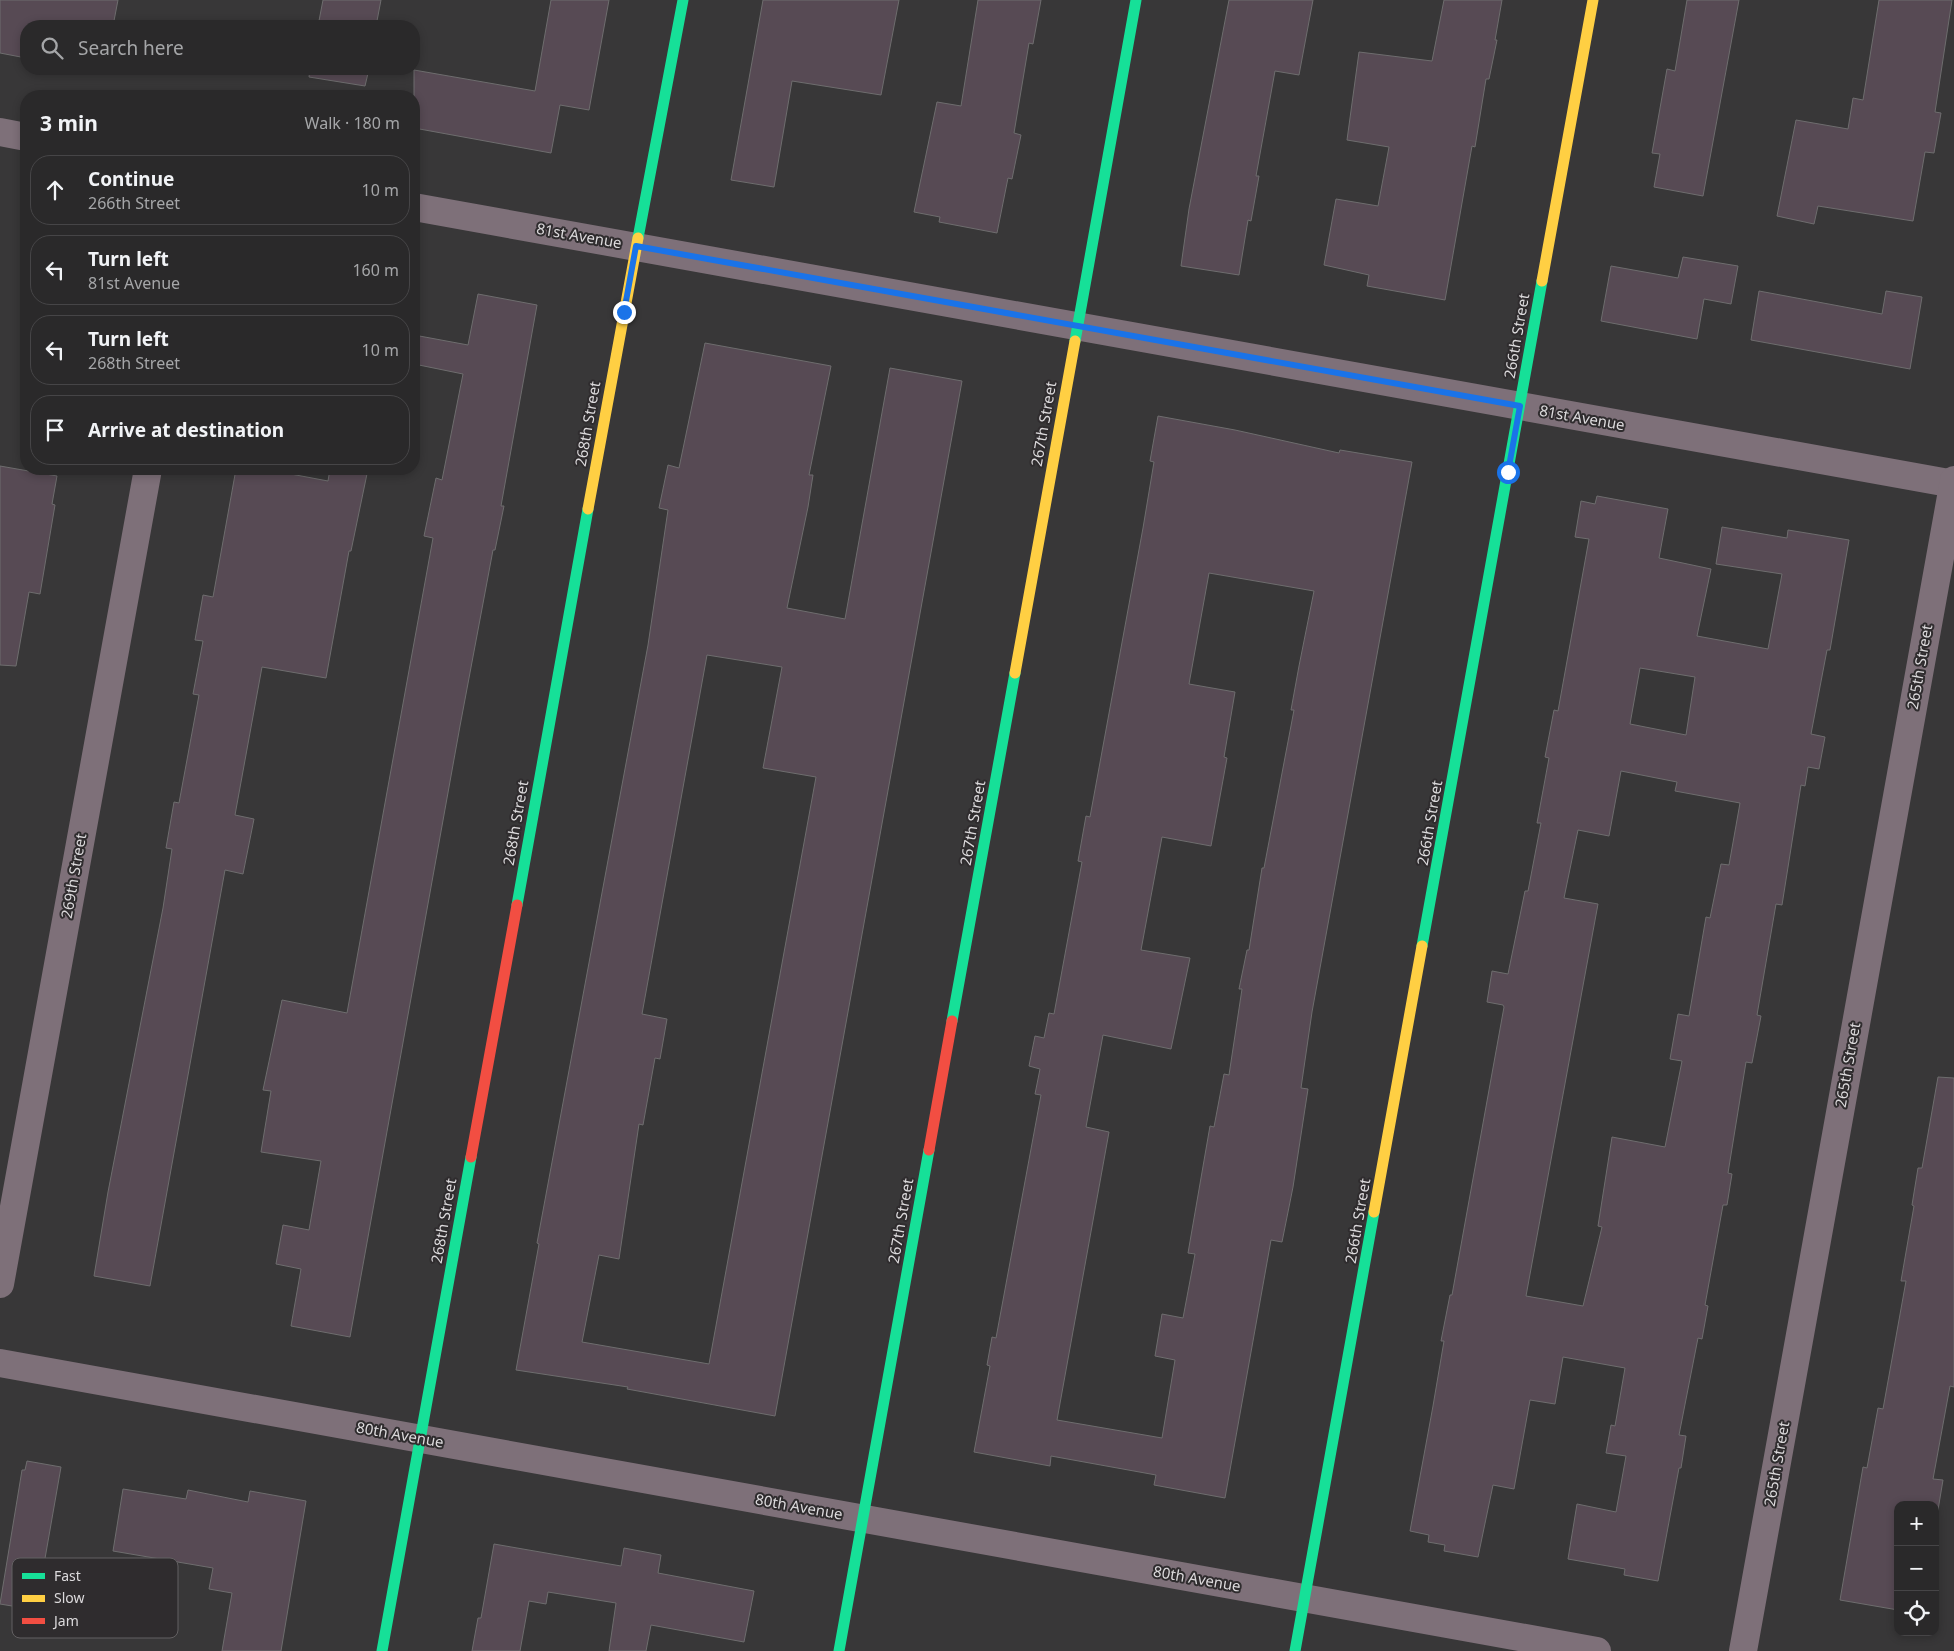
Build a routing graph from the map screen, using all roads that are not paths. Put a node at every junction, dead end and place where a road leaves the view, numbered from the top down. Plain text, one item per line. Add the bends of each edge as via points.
1 (683, 0) edge
2 (1136, 0) edge
3 (1593, 0) edge
4 (0, 132) edge
5 (20, 136) edge
6 (420, 208) edge
7 (636, 246) junction
8 (1077, 326) junction
9 (1520, 406) junction
10 (147, 475) edge
11 (1954, 483) edge
12 (0, 1284) edge
13 (0, 1363) edge
14 (420, 1439) junction
15 (862, 1519) junction
16 (1305, 1598) junction
17 (382, 1651) edge
18 (839, 1651) edge
19 (1295, 1651) edge
20 (1598, 1651) edge
21 (1743, 1651) edge

1 - 7 street, 268th Street
2 - 8 street, 267th Street
3 - 9 street, 266th Street
4 - 5 street
6 - 7 street, 81st Avenue
7 - 8 street, 81st Avenue
7 - 14 street, 268th Street
8 - 9 street, 81st Avenue
8 - 15 street, 267th Street
9 - 11 street, 81st Avenue
9 - 16 street, 266th Street
10 - 12 street, 269th Street
11 - 21 street, 265th Street
13 - 14 street, 80th Avenue
14 - 15 street, 80th Avenue
14 - 17 street, 268th Street
15 - 16 street, 80th Avenue
15 - 18 street, 267th Street
16 - 19 street, 266th Street
16 - 20 street, 80th Avenue

